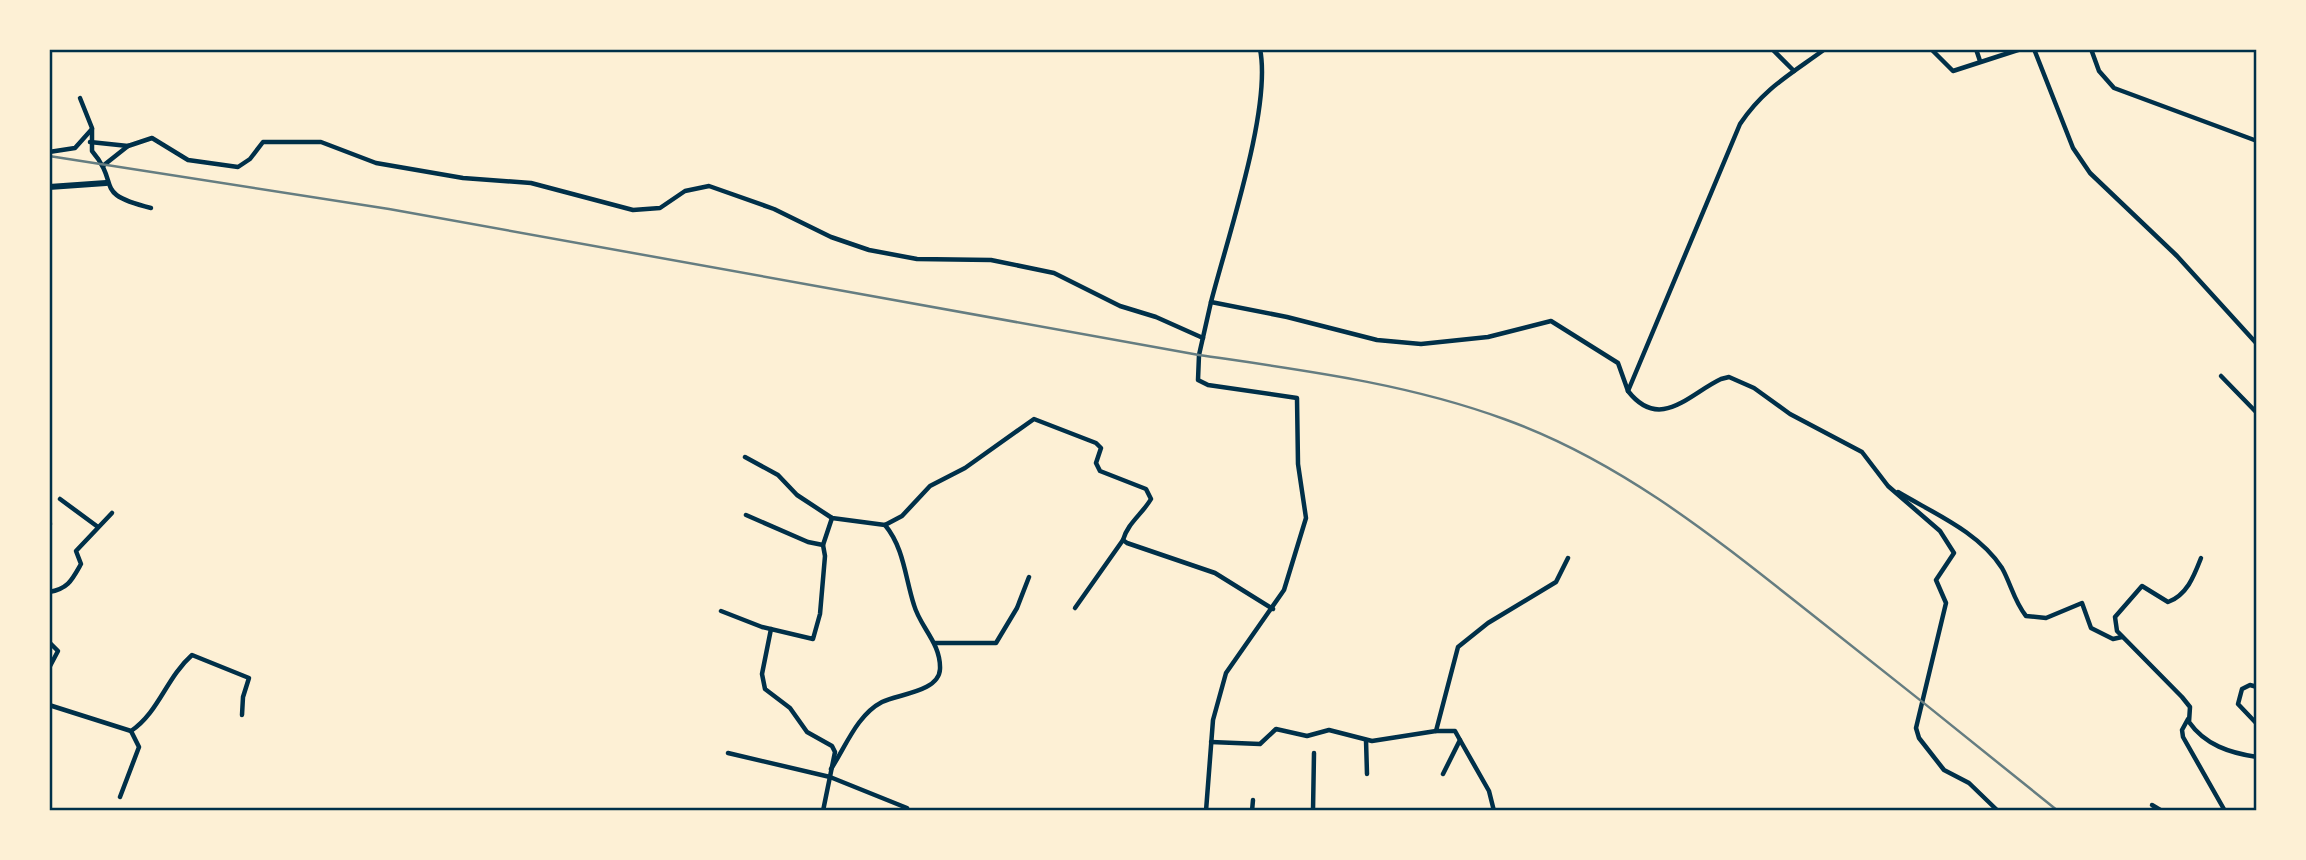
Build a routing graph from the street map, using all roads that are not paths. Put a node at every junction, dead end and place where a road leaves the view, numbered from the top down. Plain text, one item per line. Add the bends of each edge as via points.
1 (1260, 49) edge
2 (1772, 49) edge
3 (1825, 49) edge
4 (1931, 49) edge
5 (1976, 49) edge
6 (2021, 49) edge
7 (2034, 49) edge
8 (2091, 49) edge
9 (1980, 61) junction
10 (1794, 71) junction
11 (80, 98) dead end
12 (92, 128) junction
13 (2257, 141) edge
14 (90, 142) junction
15 (128, 146) junction
16 (49, 152) edge
17 (104, 165) junction
18 (106, 183) junction
19 (49, 187) edge
20 (150, 208) dead end
21 (1211, 302) junction
22 (1203, 338) junction
23 (2257, 344) edge
24 (2221, 376) dead end
25 (1628, 391) junction
26 (2257, 413) edge
27 (745, 457) dead end
28 (1888, 486) junction
29 (1896, 493) junction
30 (1907, 497) junction
31 (60, 499) dead end
32 (112, 513) dead end
33 (746, 515) dead end
34 (832, 518) junction
35 (885, 525) junction
36 (98, 527) junction
37 (1123, 540) junction
38 (823, 545) junction
39 (1568, 558) dead end
40 (2202, 558) dead end
41 (1029, 577) dead end
42 (49, 592) edge
43 (1075, 608) dead end
44 (1273, 609) junction
45 (721, 611) dead end
46 (771, 629) junction
47 (2122, 637) junction
48 (49, 642) edge
49 (935, 643) junction
50 (49, 668) edge
51 (2257, 687) edge
52 (49, 705) edge
53 (242, 715) dead end
54 (2189, 719) junction
55 (2257, 724) edge
56 (131, 731) junction
57 (1436, 731) junction
58 (1366, 740) junction
59 (1460, 740) junction
60 (1211, 742) junction
61 (728, 753) dead end
62 (1314, 753) dead end
63 (2257, 757) edge
64 (831, 769) junction
65 (1367, 774) dead end
66 (1443, 774) dead end
67 (830, 777) junction
68 (120, 797) dead end
69 (1253, 800) dead end
70 (2152, 804) dead end
71 (907, 808) dead end
72 (823, 811) edge
73 (1206, 811) edge
74 (1252, 811) edge
75 (1313, 811) edge
76 (1494, 811) edge
77 (1998, 811) edge
78 (2162, 811) edge
79 (2225, 811) edge

1 - 21 street via 1264,69 1254,132
2 - 10 street
3 - 10 street
4 - 9 street via 1952,71
5 - 9 street
6 - 9 street
7 - 23 street via 2073,148 2090,173 2177,256
8 - 13 street via 2099,71 2114,88
10 - 25 street via 1755,101 1740,124
11 - 12 street
12 - 14 street
12 - 16 street via 75,148
14 - 15 street
14 - 17 street
15 - 17 street
15 - 22 street via 152,138 188,160 238,167 263,142 321,142 376,163 463,178 531,183 633,210 660,208 696,186 709,186 869,250 918,259 991,260 1054,273 1119,306
17 - 18 street
18 - 19 main road
18 - 20 street via 123,201
21 - 22 street
21 - 25 street via 1377,340 1421,344 1488,337 1551,321 1618,363
22 - 44 street via 1198,380 1297,398 1297,464 1306,518 1284,590
24 - 26 street
25 - 28 street via 1647,407 1666,410 1729,377 1851,444 1873,463
27 - 34 street via 778,475 797,495
28 - 29 street
28 - 30 street
29 - 30 street
29 - 77 street via 1954,549 1936,580 1946,603 1917,719 1919,738 1944,770 1969,783
30 - 47 street via 1977,540 2002,569 2026,616 2046,618 2082,603 2096,633
31 - 36 street
32 - 36 street
33 - 38 street
34 - 35 street
34 - 38 street
35 - 37 street via 902,516 930,486 965,468 1034,419 1096,443 1101,448 1096,463 1100,471 1146,489 1150,499
35 - 49 street via 897,540 915,608
36 - 42 street via 76,551 81,564 70,583 63,590
37 - 43 street
37 - 44 street via 1215,573
38 - 46 street via 820,614 813,639
39 - 57 street via 1556,582 1458,647
40 - 47 street via 2179,598 2168,602 2142,586 2133,592 2115,617
41 - 49 street via 996,643
44 - 60 street via 1226,673
45 - 46 street
46 - 64 street via 762,674 765,689 790,708 807,732 832,746
47 - 54 street via 2182,697 2190,707
48 - 50 street via 58,651
49 - 64 street via 940,671 936,679 869,710
51 - 55 street via 2242,688 2238,704
52 - 56 street
53 - 56 street via 249,678 192,655 179,667 146,721
54 - 63 street via 2206,740
54 - 79 street via 2183,737
56 - 68 street via 139,747
57 - 58 street
57 - 59 street via 1455,732
58 - 60 street via 1329,730 1307,736 1276,729 1260,744
58 - 65 street
59 - 66 street
59 - 76 street via 1489,791
60 - 73 street
61 - 67 street
62 - 75 street
64 - 67 street
67 - 71 street
67 - 72 street
69 - 74 street
70 - 78 street

